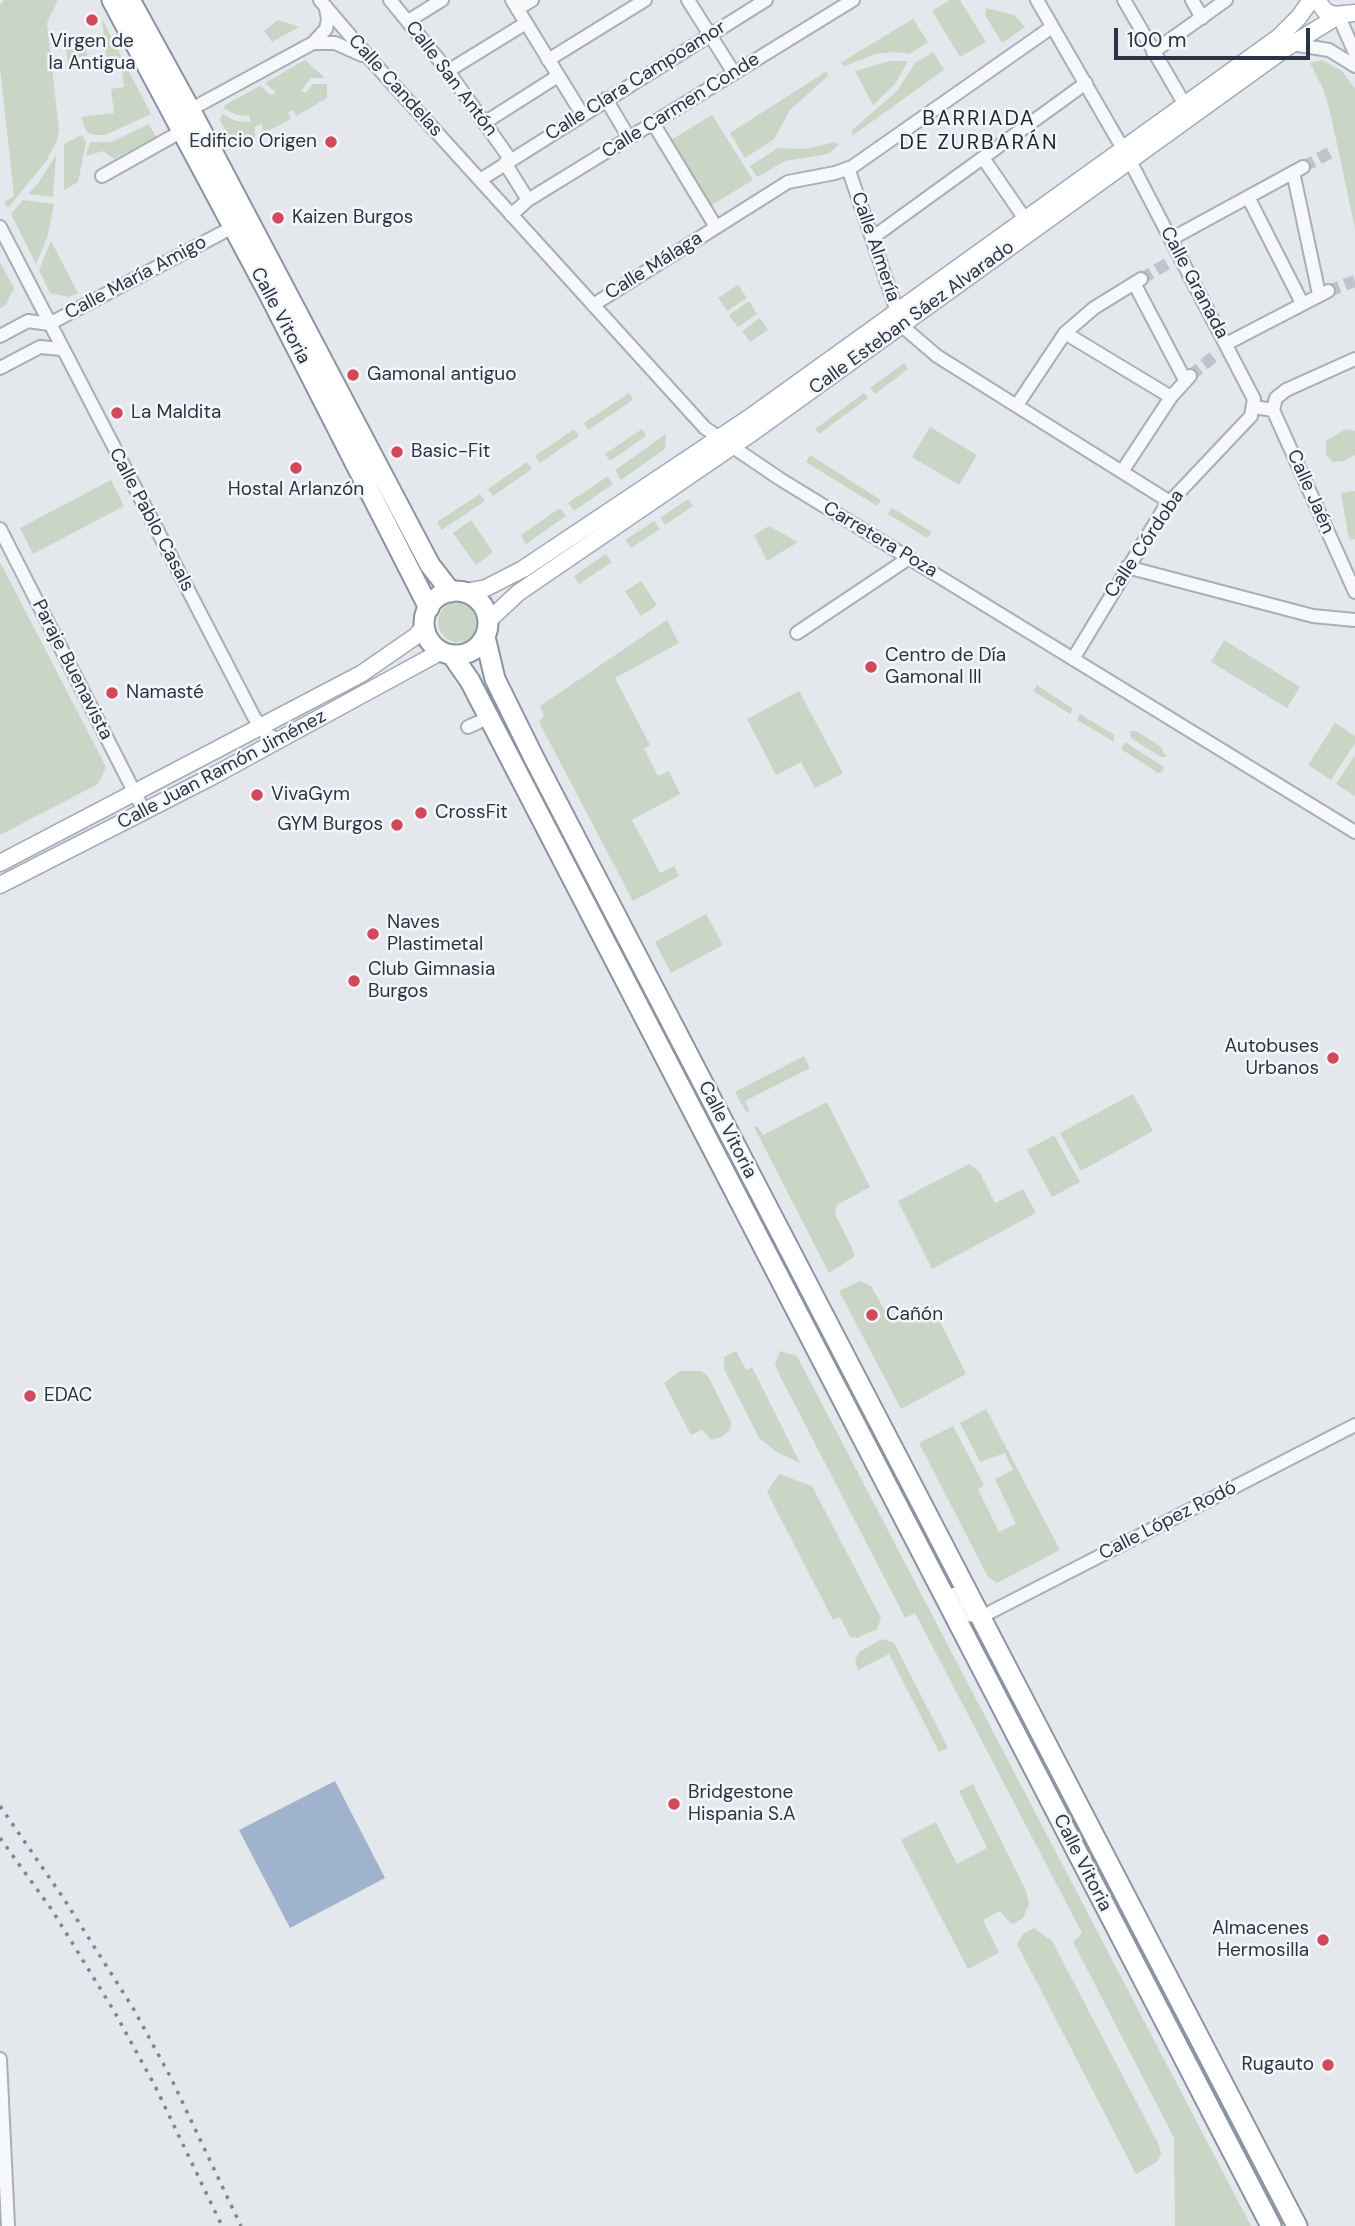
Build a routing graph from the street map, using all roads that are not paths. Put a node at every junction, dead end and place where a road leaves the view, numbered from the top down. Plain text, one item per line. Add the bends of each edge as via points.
1 (112, 0) edge
2 (130, 0) edge
3 (390, 0) edge
4 (443, 0) edge
5 (532, 0) edge
6 (645, 0) edge
7 (688, 0) edge
8 (766, 0) edge
9 (853, 0) edge
10 (1037, 0) edge
11 (1124, 0) edge
12 (1192, 0) edge
13 (1226, 0) edge
14 (1311, 0) edge
15 (1317, 0) edge
16 (323, 4) edge
17 (515, 4) edge
18 (835, 5) edge
19 (1344, 15) edge
20 (1202, 18) junction
21 (408, 21) junction
22 (526, 23) junction
23 (127, 26) junction
24 (1052, 27) junction
25 (710, 35) junction
26 (313, 43) junction
27 (1292, 44) junction
28 (1153, 52) junction
29 (1355, 53) edge
30 (370, 60) junction
31 (548, 60) junction
32 (1355, 66) edge
33 (448, 71) junction
34 (734, 73) junction
35 (558, 76) junction
36 (1086, 83) junction
37 (606, 99) junction
38 (1185, 105) junction
39 (191, 111) junction
40 (582, 114) junction
41 (484, 122) junction
42 (653, 123) junction
43 (182, 131) junction
44 (629, 138) junction
45 (1127, 155) junction
46 (983, 158) junction
47 (508, 161) junction
48 (848, 168) junction
49 (475, 175) junction
50 (102, 176) dead end
51 (1248, 197) junction
52 (528, 200) junction
53 (511, 215) junction
54 (1025, 219) junction
55 (233, 226) junction
56 (0, 227) edge
57 (716, 227) junction
58 (872, 238) junction
59 (1171, 239) junction
60 (32, 290) junction
61 (1302, 303) junction
62 (593, 305) junction
63 (900, 319) junction
64 (28, 321) junction
65 (49, 324) junction
66 (1065, 333) junction
67 (0, 336) edge
68 (1224, 348) junction
69 (61, 349) junction
70 (1355, 359) edge
71 (0, 368) edge
72 (1171, 397) junction
73 (1017, 405) junction
74 (1254, 407) junction
75 (1273, 410) junction
76 (726, 442) junction
77 (1123, 470) junction
78 (1170, 502) junction
79 (0, 529) edge
80 (909, 558) junction
81 (1127, 567) junction
82 (458, 592) junction
83 (1355, 592) edge
84 (427, 616) junction
85 (1355, 620) edge
86 (486, 629) junction
87 (797, 633) dead end
88 (447, 653) junction
89 (1073, 659) junction
90 (260, 728) junction
91 (279, 740) junction
92 (135, 793) junction
93 (144, 811) junction
94 (1355, 832) edge
95 (0, 863) edge
96 (0, 885) edge
97 (1355, 1425) edge
98 (893, 1501) junction
99 (981, 1617) junction
100 (975, 1657) junction
101 (0, 2059) edge
102 (7, 2196) junction
103 (0, 2209) edge
104 (8, 2226) edge
105 (1271, 2226) edge
106 (1297, 2226) edge

1 - 23 highway, Calle Vitoria
2 - 39 highway, Calle Vitoria
3 - 21 street, Calle San Antón
4 - 21 street
5 - 17 street
6 - 31 street
7 - 25 street
8 - 25 street, Calle Clara Campoamor
9 - 18 street, Calle Carmen Conde
10 - 24 street, Calle Granada
11 - 28 street
12 - 20 street
13 - 20 street
14 - 38 main road, Calle Esteban Sáez Alvarado via 1279,37
15 - 19 main road via 1325,11
16 - 26 street via 326,29
16 - 30 street, Calle Candelas
17 - 22 street
18 - 34 street, Calle Carmen Conde
19 - 27 main road, Calle Esteban Sáez Alvarado
19 - 29 street
20 - 28 street
21 - 33 street, Calle San Antón
22 - 31 street
22 - 33 street
23 - 39 street, Calle Vitoria via 179,109
23 - 43 highway, Calle Vitoria
24 - 36 street, Calle Granada
24 - 48 street, Calle Málaga
25 - 34 street
25 - 37 street, Calle Clara Campoamor
26 - 30 street via 343,45
26 - 39 street
27 - 32 street via 1329,50
27 - 45 main road, Calle Esteban Sáez Alvarado
28 - 38 street
30 - 49 street, Calle Candelas
31 - 35 street
33 - 41 street, Calle San Antón
34 - 42 street, Calle Carmen Conde
35 - 40 street
35 - 41 street
36 - 45 street, Calle Granada
36 - 46 street
37 - 40 street, Calle Clara Campoamor
37 - 44 street
38 - 45 main road, Calle Esteban Sáez Alvarado
39 - 82 highway, Calle Vitoria via 435,573
40 - 47 street, Calle Clara Campoamor
41 - 47 street, Calle San Antón
42 - 44 street, Calle Carmen Conde
42 - 57 street, Calle Málaga
43 - 50 street
43 - 55 highway, Calle Vitoria
44 - 52 street, Calle Carmen Conde
45 - 54 main road, Calle Esteban Sáez Alvarado
45 - 59 street, Calle Granada
45 - 63 main road, Calle Esteban Sáez Alvarado
46 - 54 street
46 - 58 street
47 - 49 street, Calle Clara Campoamor
47 - 52 street
48 - 57 street, Calle Málaga via 788,182
48 - 58 street, Calle Almería
49 - 53 street, Carretera Poza
51 - 59 street
51 - 61 street
51 - 61 street via 1298,170 1323,293
52 - 53 street, Calle Carmen Conde
53 - 62 street, Carretera Poza
54 - 63 main road, Calle Esteban Sáez Alvarado
55 - 65 street, Calle María Amigo
55 - 84 highway, Calle Vitoria
56 - 60 street, Calle Pablo Casals
57 - 62 street, Calle Málaga
58 - 63 street, Calle Almería
59 - 68 street, Calle Granada via 1175,259
60 - 64 street
60 - 65 street, Calle Pablo Casals
61 - 68 street
62 - 76 street, Carretera Poza via 691,415
63 - 73 street via 937,356
63 - 76 main road, Calle Esteban Sáez Alvarado
64 - 65 street, Calle María Amigo
64 - 67 street
65 - 69 street, Calle Pablo Casals
66 - 72 street
66 - 72 street via 1094,308 1138,281 1187,378
66 - 73 street
68 - 74 street, Calle Granada via 1252,393
69 - 71 street, Calle María Amigo via 40,347
69 - 90 street, Calle Pablo Casals
70 - 75 street via 1286,390 1276,398
72 - 77 street
73 - 77 street
74 - 75 street
74 - 78 street, Calle Córdoba via 1251,416
75 - 83 street, Calle Jaén
76 - 80 street, Carretera Poza
76 - 82 main road, Calle Esteban Sáez Alvarado via 523,569 486,589
76 - 86 main road, Calle Esteban Sáez Alvarado via 517,593
77 - 78 street
78 - 81 street, Calle Córdoba
79 - 92 street, Paraje Buenavista
80 - 87 street
80 - 89 street, Carretera Poza
81 - 85 street via 1313,616
81 - 89 street, Calle Córdoba
82 - 84 highway via 438,597
82 - 86 highway via 481,603
84 - 88 highway via 427,636
84 - 90 main road, Calle Juan Ramón Jiménez via 416,636 361,674
86 - 88 highway via 471,651
86 - 99 highway, Calle Vitoria via 495,678 534,758
88 - 91 main road, Calle Juan Ramón Jiménez
88 - 98 highway, Calle Vitoria via 470,681
89 - 94 street, Carretera Poza
90 - 91 street
90 - 92 main road, Calle Juan Ramón Jiménez
91 - 93 main road, Calle Juan Ramón Jiménez
92 - 93 street, Paraje Buenavista
92 - 95 main road, Calle Juan Ramón Jiménez
93 - 96 main road, Calle Juan Ramón Jiménez
97 - 99 street, Calle López Rodó
98 - 99 street, Calle Vitoria via 921,1533 961,1608 968,1615
98 - 100 highway, Calle Vitoria
99 - 100 highway
99 - 106 highway, Calle Vitoria
100 - 105 highway, Calle Vitoria
101 - 102 street
102 - 103 street
102 - 104 street

